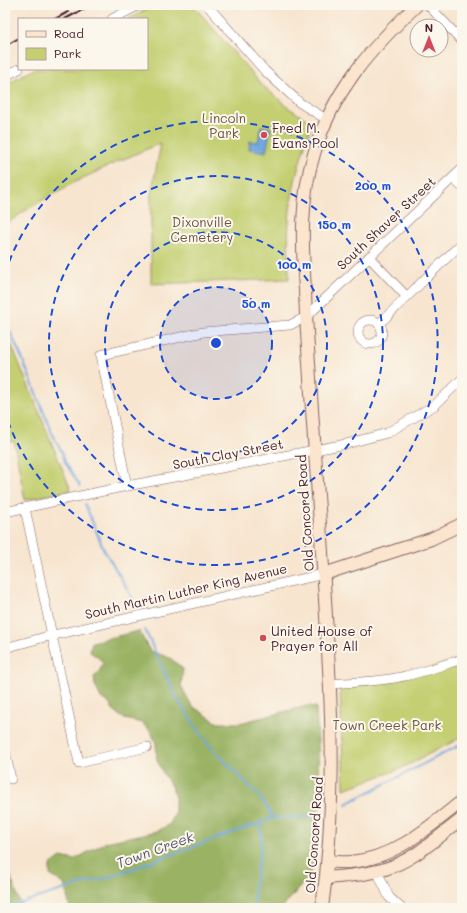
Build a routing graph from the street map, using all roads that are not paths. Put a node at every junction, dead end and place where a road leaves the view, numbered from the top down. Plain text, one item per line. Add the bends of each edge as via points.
1 (139, 5) edge
2 (206, 5) edge
3 (417, 5) edge
4 (428, 5) edge
5 (114, 18) edge
6 (462, 41) edge
7 (18, 69) edge
8 (5, 76) edge
9 (326, 119) junction
10 (462, 169) edge
11 (453, 178) junction
12 (462, 187) edge
13 (462, 243) edge
14 (369, 257) junction
15 (406, 296) junction
16 (306, 317) junction
17 (378, 324) dead end
18 (462, 378) edge
19 (315, 450) junction
20 (127, 486) junction
21 (25, 508) junction
22 (5, 512) edge
23 (462, 524) edge
24 (324, 574) junction
25 (53, 635) junction
26 (5, 648) edge
27 (462, 658) edge
28 (330, 684) junction
29 (147, 747) dead end
30 (5, 751) edge
31 (11, 779) dead end
32 (462, 802) edge
33 (462, 819) edge
34 (430, 826) junction
35 (329, 861) junction
36 (377, 871) junction
37 (327, 878) junction
38 (322, 908) edge
39 (401, 908) edge

1 - 5 street
2 - 9 street via 265,71 300,103
3 - 9 main road, Old Concord Road via 362,61
4 - 6 street
7 - 8 street
9 - 16 main road, Old Concord Road via 310,166 304,206 302,240
10 - 11 street, South Shaver Street
11 - 12 street
11 - 14 street, South Shaver Street
13 - 15 street
14 - 15 street
14 - 16 street, South Shaver Street
15 - 17 street
16 - 19 main road, Old Concord Road
16 - 20 street, South Shaver Street via 290,325 203,332 101,355
18 - 19 street, South Clay Street via 435,405 387,433
19 - 20 street, South Clay Street
19 - 24 main road, Old Concord Road
20 - 21 street, South Clay Street
21 - 22 street, South Clay Street
21 - 25 street
23 - 24 main road, South Martin Luther King Avenue via 431,539
24 - 25 street, South Martin Luther King Avenue
24 - 28 main road, Old Concord Road
25 - 26 street, South Martin Luther King Avenue
25 - 29 street via 79,763
27 - 28 street via 405,676 370,682
28 - 35 main road, Old Concord Road via 332,745
30 - 31 street
32 - 34 main road
33 - 36 main road via 417,853 400,863
34 - 35 main road via 397,848 379,856 350,862
34 - 36 main road via 405,851 377,864
35 - 37 main road, Old Concord Road
36 - 37 main road
36 - 39 street via 389,897
37 - 38 main road, Old Concord Road

